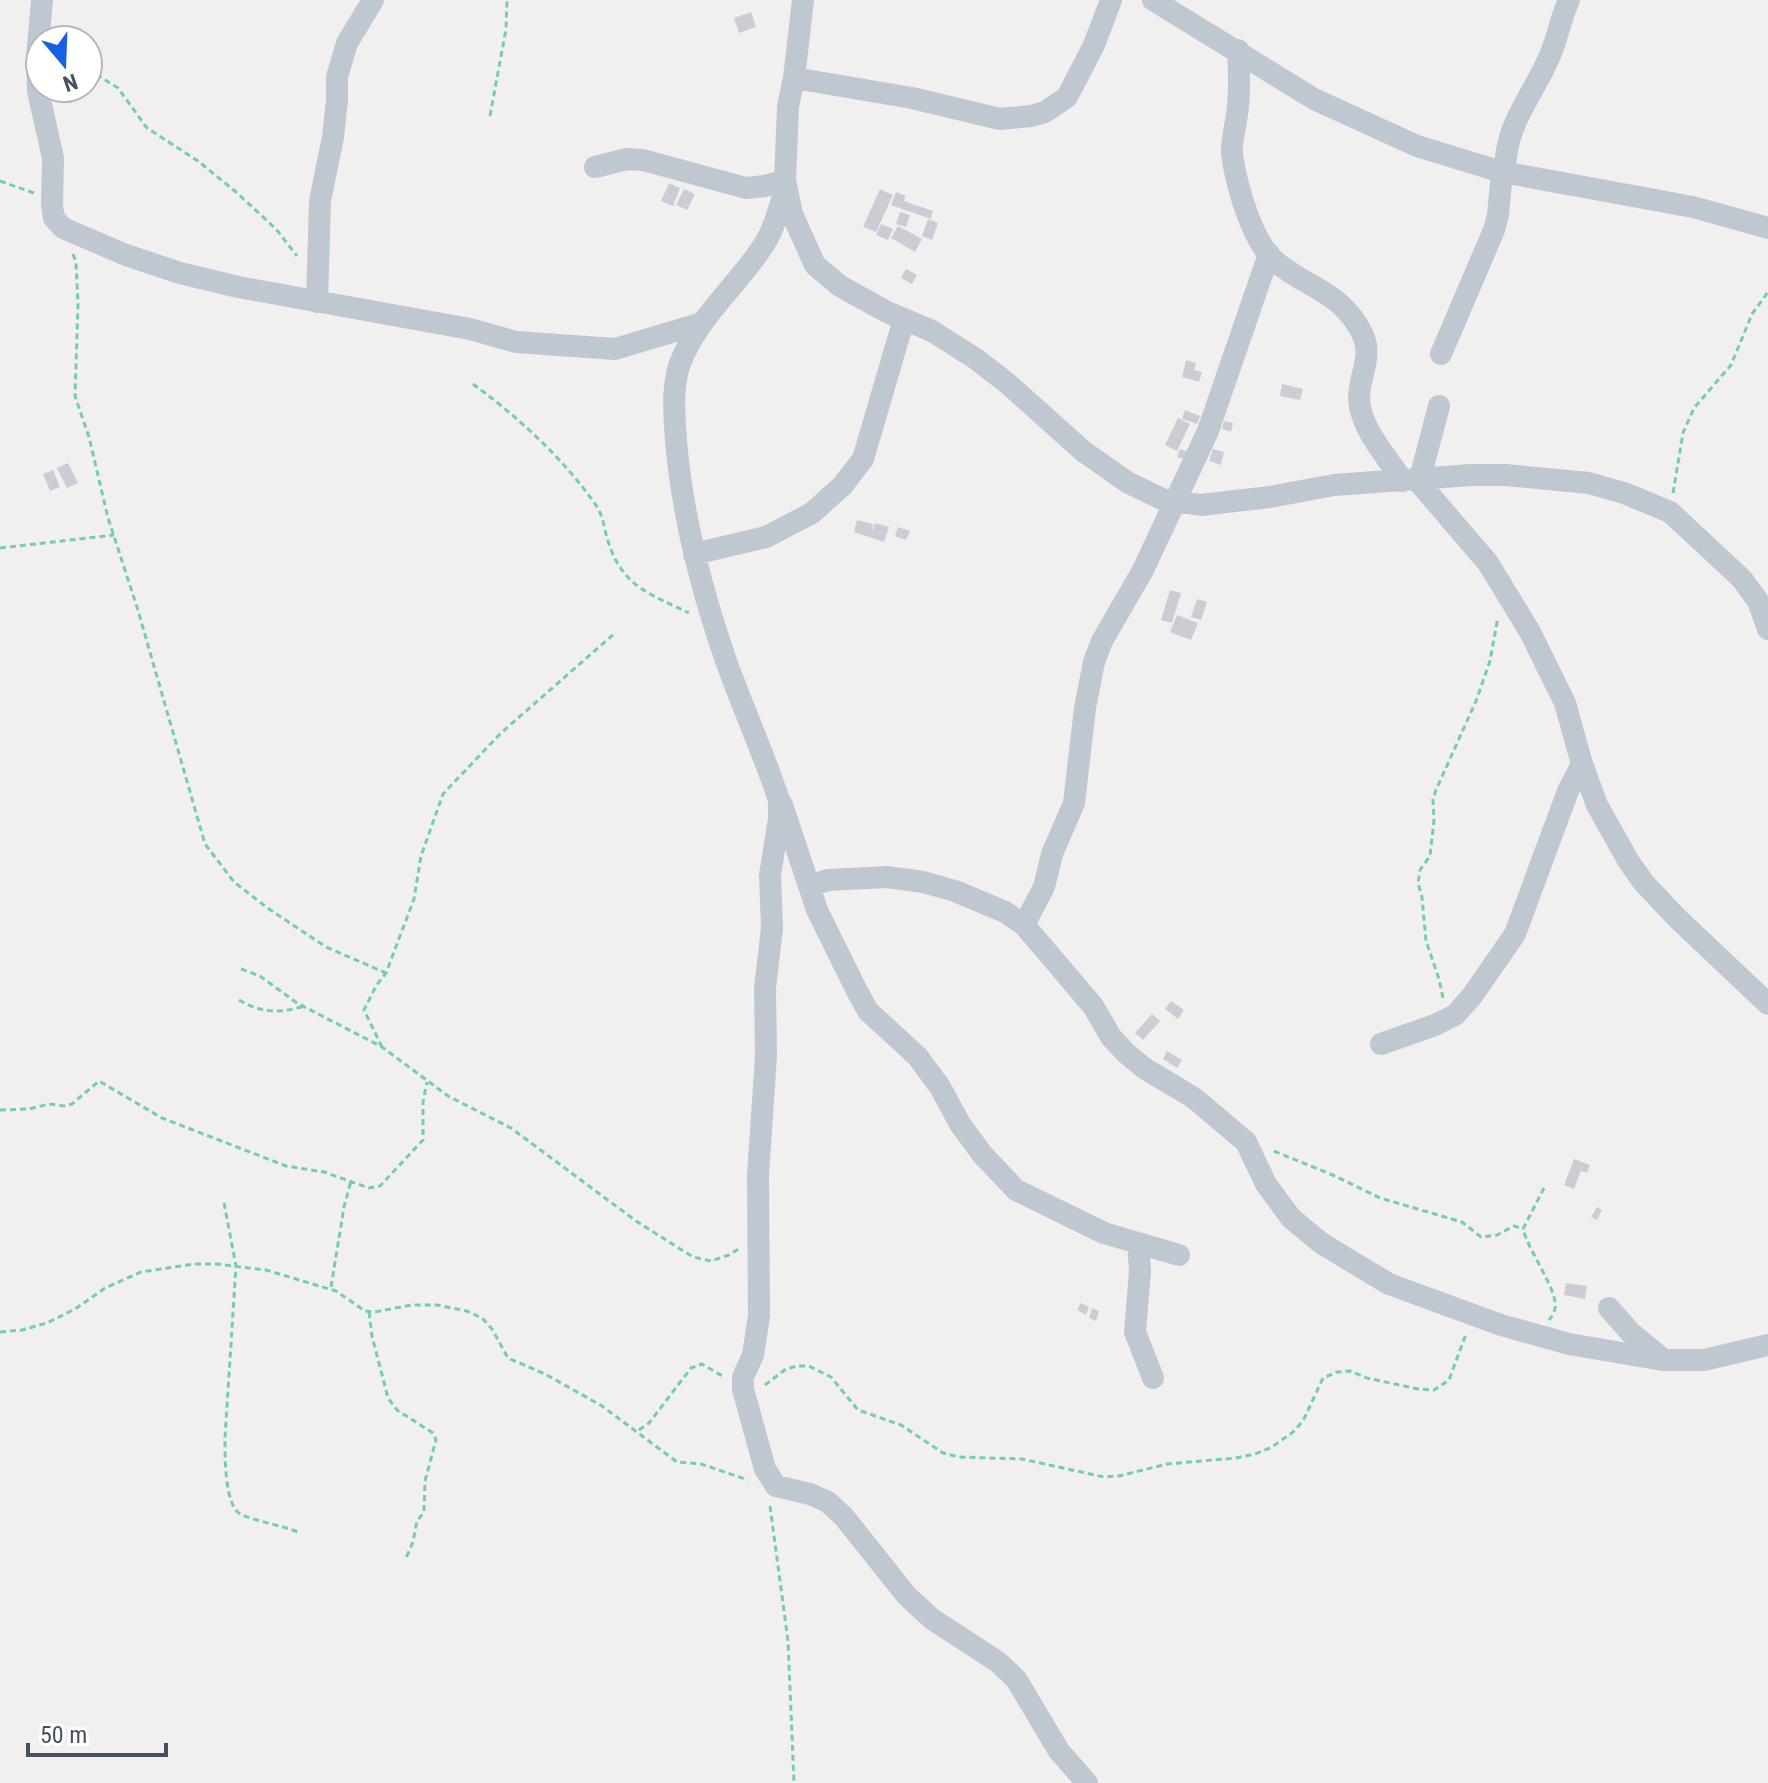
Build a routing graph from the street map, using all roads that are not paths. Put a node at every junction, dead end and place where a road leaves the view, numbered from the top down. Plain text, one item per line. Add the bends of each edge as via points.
1 (42, 0) edge
2 (803, 0) edge
3 (1111, 0) edge
4 (1153, 0) edge
5 (1569, 0) edge
6 (367, 3) edge
7 (1238, 50) junction
8 (794, 78) junction
9 (595, 167) dead end
10 (1503, 172) junction
11 (786, 183) junction
12 (1768, 228) edge
13 (1269, 254) junction
14 (317, 302) junction
15 (904, 319) junction
16 (702, 323) junction
17 (1441, 354) dead end
18 (1439, 406) dead end
19 (1413, 479) junction
20 (1176, 501) junction
21 (694, 554) junction
22 (1768, 629) edge
23 (1582, 764) junction
24 (779, 800) junction
25 (809, 886) junction
26 (1024, 925) junction
27 (1768, 1004) edge
28 (1381, 1044) dead end
29 (1138, 1243) junction
30 (1179, 1255) dead end
31 (1609, 1308) dead end
32 (1768, 1345) edge
33 (1663, 1360) junction
34 (1153, 1378) dead end
35 (1087, 1783) edge

1 - 14 street via 37,69 53,158 54,218 63,228 180,273
2 - 8 street
3 - 8 street via 1067,97 1031,116 1000,119
4 - 7 street
5 - 10 street via 1551,52 1512,125
6 - 14 street via 337,77 333,137 320,201
7 - 10 street via 1314,99 1364,123 1417,146
7 - 13 street via 1232,154 1249,217
8 - 11 street
9 - 11 street via 643,160 746,188
10 - 12 street via 1693,207
10 - 17 street via 1494,230
11 - 15 street via 792,214 815,265 840,286
11 - 16 street via 767,240
13 - 19 street via 1330,295 1352,318 1368,353 1360,406 1380,447
13 - 20 street via 1208,431
14 - 16 street via 563,347 615,349
15 - 20 street via 976,359 1127,482 1152,496
15 - 21 street via 863,459 842,486 812,513 766,537
16 - 21 street via 676,375 674,419
18 - 19 street
19 - 20 street via 1201,505
19 - 22 street via 1506,475 1589,483 1670,512 1742,579 1758,601
19 - 23 street via 1488,563 1530,632 1565,703
20 - 26 street via 1098,651 1074,803 1044,887
21 - 24 street via 716,630
23 - 27 street via 1604,818 1644,883
23 - 28 street via 1515,934 1472,996 1455,1015
24 - 25 street
24 - 35 street via 770,875 772,928 758,1175 759,1316 743,1383 769,1482 828,1502 907,1596 1016,1679 1059,1751
25 - 26 street via 849,878 923,882 979,899
25 - 29 street via 834,949 868,1011 918,1057 982,1154 1016,1190 1104,1233
26 - 33 street via 1126,1053 1194,1098 1246,1142 1282,1208 1331,1250 1389,1284 1473,1316 1569,1344
29 - 30 street
29 - 34 street via 1135,1332
31 - 33 street
32 - 33 street via 1704,1360

